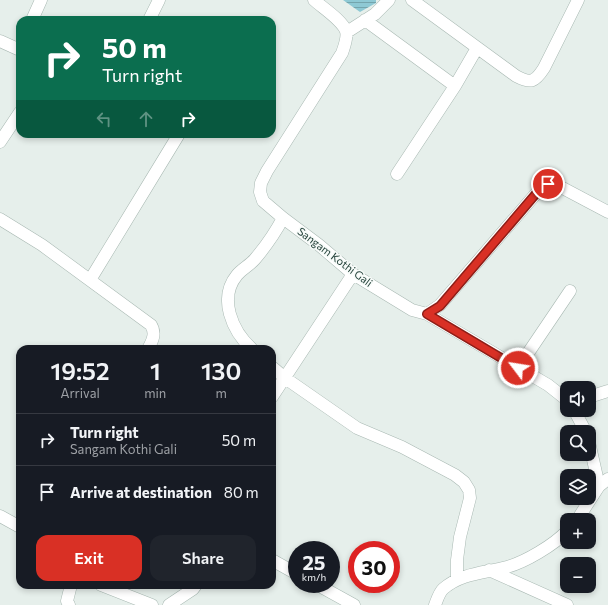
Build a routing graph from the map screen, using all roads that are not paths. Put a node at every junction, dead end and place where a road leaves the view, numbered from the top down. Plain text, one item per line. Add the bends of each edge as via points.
1 (41, 0) edge
2 (159, 0) edge
3 (314, 0) edge
4 (389, 0) edge
5 (412, 0) edge
6 (578, 0) edge
7 (34, 16) edge
8 (151, 16) edge
9 (365, 20) junction
10 (347, 32) junction
11 (0, 41) edge
12 (16, 48) edge
13 (477, 48) junction
14 (455, 86) junction
15 (16, 118) edge
16 (177, 138) edge
17 (0, 142) edge
18 (397, 174) dead end
19 (608, 211) edge
20 (283, 218) junction
21 (0, 219) edge
22 (353, 274) junction
23 (90, 280) junction
24 (570, 291) dead end
25 (427, 314) junction
26 (150, 345) edge
27 (248, 345) edge
28 (518, 368) junction
29 (276, 370) edge
30 (285, 378) junction
31 (276, 390) edge
32 (608, 391) edge
33 (560, 394) edge
34 (596, 395) edge
35 (596, 461) edge
36 (604, 482) edge
37 (582, 513) edge
38 (0, 516) edge
39 (16, 525) edge
40 (560, 538) edge
41 (276, 562) edge
42 (288, 569) edge
43 (489, 570) junction
44 (457, 580) junction
45 (70, 589) edge
46 (111, 589) edge
47 (192, 589) edge
48 (332, 593) edge
49 (69, 605) edge
50 (152, 605) edge
51 (169, 605) edge
52 (354, 605) edge
53 (434, 605) edge
54 (567, 605) edge

1 - 7 street
2 - 8 street
3 - 10 street via 340,22
4 - 9 street
5 - 13 street
6 - 13 street via 538,78 522,80
9 - 10 street
9 - 14 street
10 - 20 street, Sangam Kothi Gali via 342,53 266,171 261,183 260,192 264,201
11 - 12 street
13 - 14 street
14 - 18 street
15 - 17 street
16 - 23 street
19 - 25 street via 562,187 548,184 540,189 440,306
20 - 22 street, Sangam Kothi Gali
20 - 27 street via 268,243 237,275 228,291 227,306 233,324
21 - 23 street via 42,245
22 - 25 street, Sangam Kothi Gali via 412,310
22 - 30 street
23 - 26 street via 151,325 154,337
24 - 28 street
25 - 28 street, Sangam Kothi Gali
28 - 33 street, Sangam Kothi Gali
29 - 30 street
30 - 31 street
30 - 44 street via 357,428 402,447 464,482 470,498 460,537
32 - 34 street
35 - 36 street
36 - 37 street
38 - 39 street
40 - 43 street via 508,567
41 - 42 street
43 - 44 street
43 - 54 street
44 - 53 street via 442,590
45 - 49 street via 67,601
46 - 50 street
47 - 51 street
48 - 52 street

